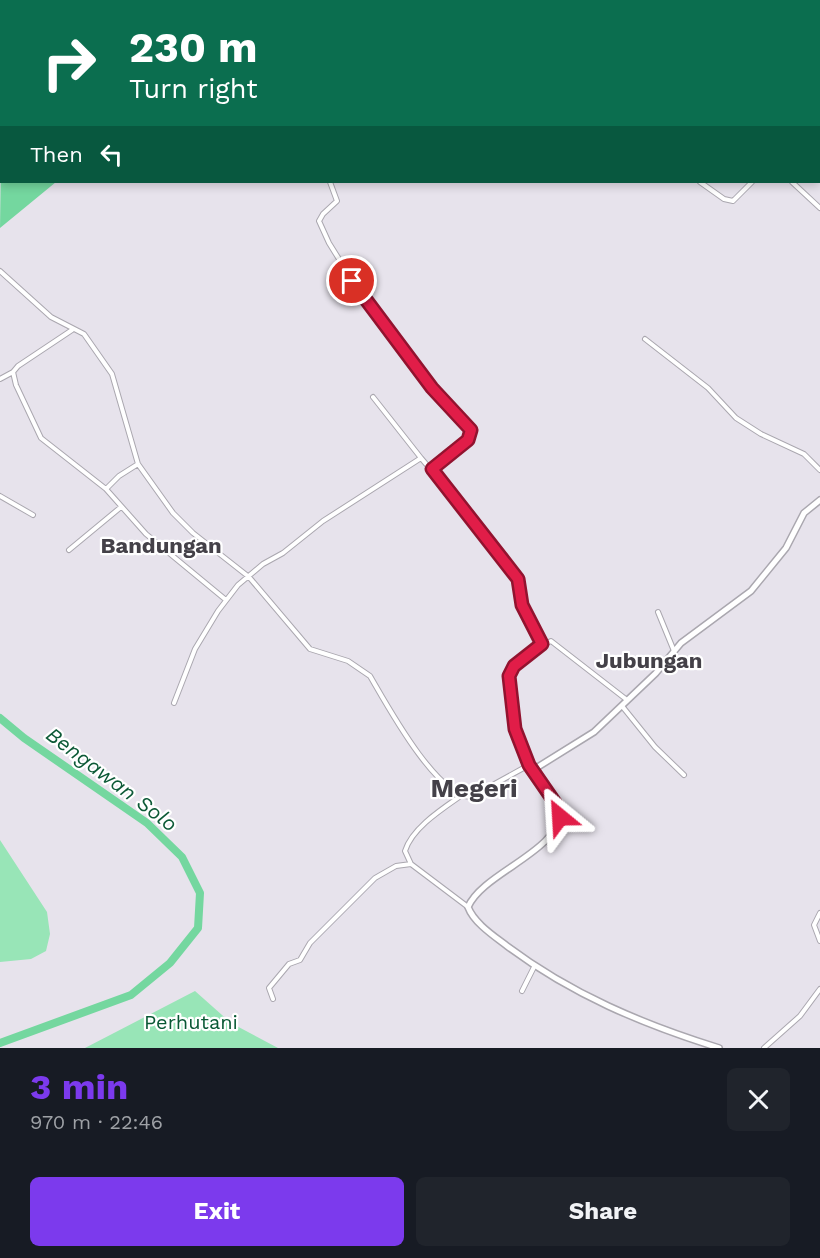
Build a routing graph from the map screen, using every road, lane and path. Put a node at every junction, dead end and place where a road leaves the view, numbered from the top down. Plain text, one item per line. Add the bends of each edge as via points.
1 (330, 183) edge
2 (700, 183) edge
3 (751, 183) edge
4 (793, 183) edge
5 (820, 208) edge
6 (0, 271) edge
7 (72, 330) junction
8 (645, 339) dead end
9 (13, 372) junction
10 (0, 379) edge
11 (373, 397) dead end
12 (421, 458) junction
13 (138, 464) junction
14 (432, 469) junction
15 (820, 470) edge
16 (106, 489) junction
17 (0, 496) edge
18 (820, 500) edge
19 (122, 507) junction
20 (33, 515) dead end
21 (69, 550) dead end
22 (249, 577) junction
23 (226, 600) junction
24 (658, 612) dead end
25 (542, 644) junction
26 (674, 651) junction
27 (627, 700) junction
28 (174, 703) dead end
29 (622, 706) junction
30 (531, 767) junction
31 (684, 775) dead end
32 (462, 795) junction
33 (411, 864) junction
34 (468, 907) junction
35 (820, 914) edge
36 (820, 941) edge
37 (534, 967) junction
38 (820, 989) edge
39 (522, 991) dead end
40 (273, 999) dead end
41 (718, 1048) edge
42 (764, 1048) edge

1 - 14 street via 337,201 319,221 329,243 357,288 432,388 471,430 468,440
2 - 3 street via 733,201
4 - 5 street
6 - 7 street via 32,303
7 - 9 street
7 - 13 street via 84,334 112,375
8 - 15 street via 708,388 736,418 804,454
9 - 10 street
9 - 16 street via 41,438
11 - 12 street
12 - 14 street
12 - 22 street via 323,521
13 - 16 street
13 - 22 street via 161,499 193,533
14 - 25 street via 518,579 522,605
16 - 19 street
17 - 20 street
18 - 26 street via 804,513 790,541 755,586
19 - 21 street
19 - 23 street via 147,534
22 - 23 street
22 - 32 street via 310,649 348,661 370,676 420,753 446,785
23 - 28 street via 195,650
24 - 26 street
25 - 27 street via 556,642
25 - 30 street via 514,666 509,676 515,729
26 - 27 street
27 - 29 street
29 - 30 street via 594,732
29 - 31 street
30 - 32 street via 471,797
30 - 34 street via 560,810 557,825 530,854 475,895
32 - 33 street via 411,840 405,851
33 - 34 street
33 - 40 street via 389,869 362,891 310,942 298,962 289,964 269,990
34 - 37 street via 493,935
35 - 36 street via 814,920
37 - 39 street
37 - 41 street via 605,1006
38 - 42 street via 800,1016

